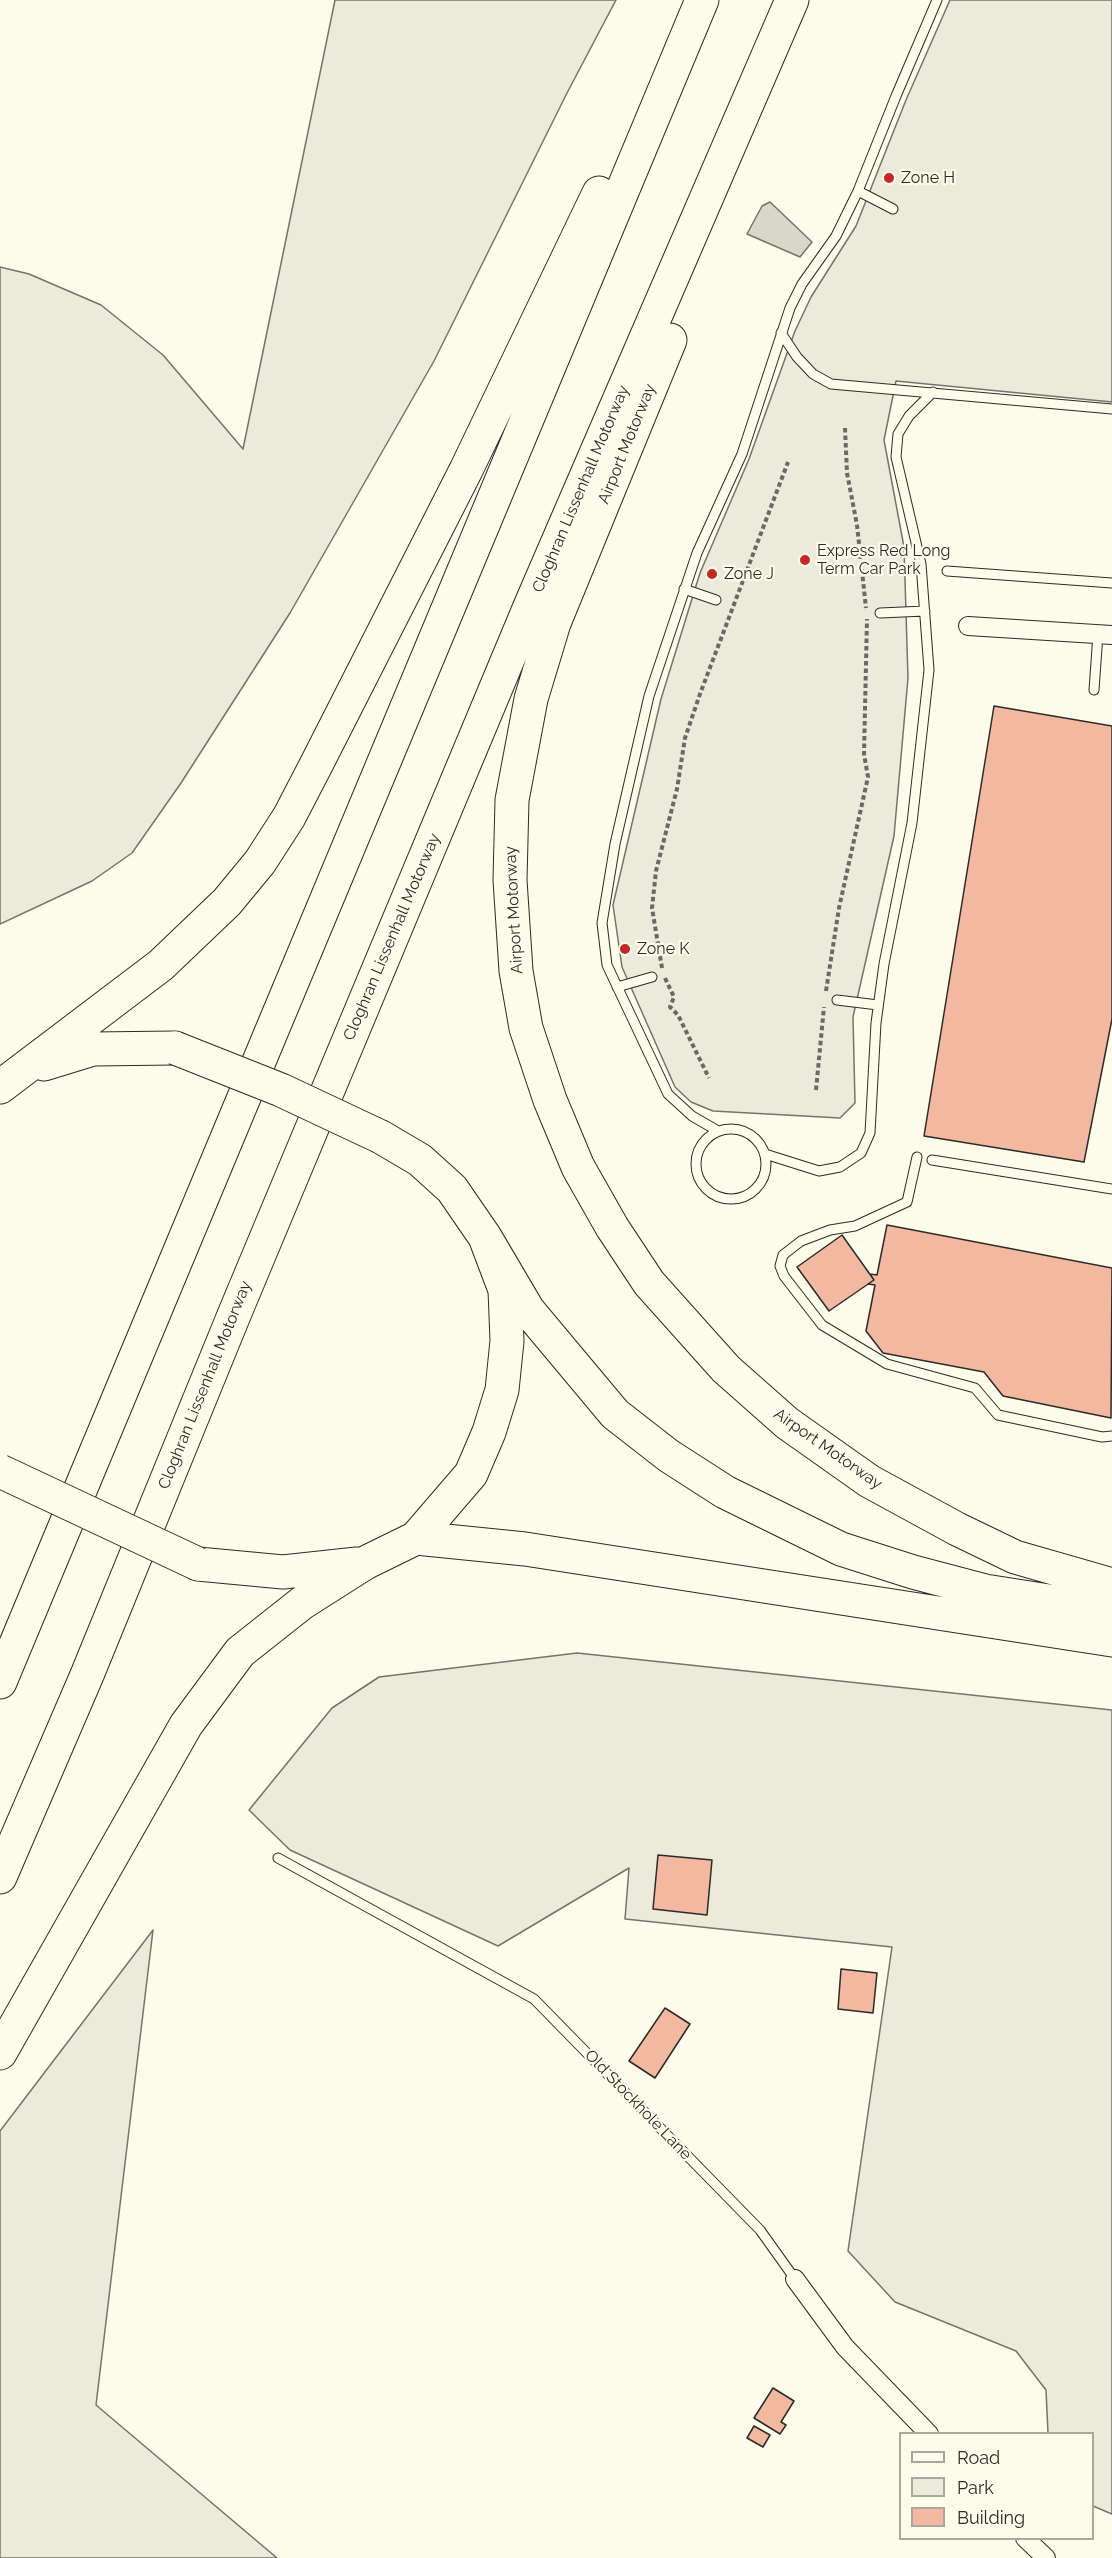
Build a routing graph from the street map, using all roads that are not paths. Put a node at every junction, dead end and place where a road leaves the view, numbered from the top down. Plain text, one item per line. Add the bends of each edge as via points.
1 (693, 0) edge
2 (702, 0) edge
3 (792, 0) edge
4 (810, 0) edge
5 (937, 0) edge
6 (858, 191) junction
7 (893, 209) dead end
8 (781, 333) junction
9 (933, 392) junction
10 (1112, 409) edge
11 (946, 571) dead end
12 (1112, 583) edge
13 (684, 589) junction
14 (716, 600) dead end
15 (925, 611) junction
16 (880, 614) dead end
17 (968, 626) dead end
18 (1105, 635) edge
19 (1094, 690) dead end
20 (651, 977) dead end
21 (617, 987) junction
22 (837, 1000) dead end
23 (878, 1005) junction
24 (11, 1078) edge
25 (718, 1131) junction
26 (765, 1154) junction
27 (917, 1157) dead end
28 (932, 1160) dead end
29 (1112, 1189) edge
30 (485, 1238) junction
31 (1112, 1437) edge
32 (0, 1471) edge
33 (416, 1538) junction
34 (365, 1563) junction
35 (1112, 1585) edge
36 (1112, 1611) edge
37 (1112, 1640) edge
38 (0, 1682) edge
39 (278, 1858) dead end
40 (0, 1877) edge
41 (0, 2053) edge
42 (795, 2279) joint
43 (928, 2432) edge
44 (1027, 2540) edge
45 (1046, 2558) edge

1 - 24 highway via 466,470 289,817 260,862 227,902 161,964
2 - 38 highway
3 - 40 highway, Cloghran Lissenhall Motorway via 522,626
4 - 35 highway, Airport Motorway via 554,623 531,699 512,800 510,880 516,970 526,1028 574,1158 612,1227 649,1283 726,1369 787,1423 869,1481 1015,1557
5 - 6 lane
6 - 7 lane
6 - 8 lane via 836,236 802,284
8 - 9 lane via 813,374 831,384
8 - 13 lane via 742,454
9 - 10 lane
9 - 15 lane via 909,416 898,434 896,457 921,564
11 - 12 lane
13 - 14 lane
13 - 21 lane via 650,696 615,844 602,923 607,965
15 - 16 lane
15 - 23 lane via 929,670 912,823
17 - 18 street
18 - 19 lane
20 - 21 lane
21 - 25 lane via 668,1094 692,1116
22 - 23 lane
23 - 26 lane via 870,1133 861,1153 840,1167 819,1171
24 - 30 highway, bridge via 93,1048 175,1048 281,1090 381,1137 420,1160 452,1189
25 - 26 lane via 741,1130 752,1135
25 - 26 lane via 708,1137 696,1157 699,1180 716,1196 727,1200 750,1195 764,1177
27 - 31 lane via 907,1202 855,1226 801,1241 783,1255 780,1266 784,1276 822,1325 887,1364 975,1388 998,1415
28 - 29 lane
30 - 33 highway via 505,1290 507,1341 502,1390 471,1474
30 - 36 highway via 528,1310 615,1414 725,1492 841,1549 913,1572 985,1591
32 - 34 highway, bridge via 198,1564 283,1572
33 - 34 highway
33 - 37 highway via 525,1549
34 - 41 highway via 302,1603 240,1652 186,1725
39 - 42 lane, Old Stockhole Lane via 534,1999 760,2230
42 - 43 street, Old Stockhole Lane via 845,2347
44 - 45 street

